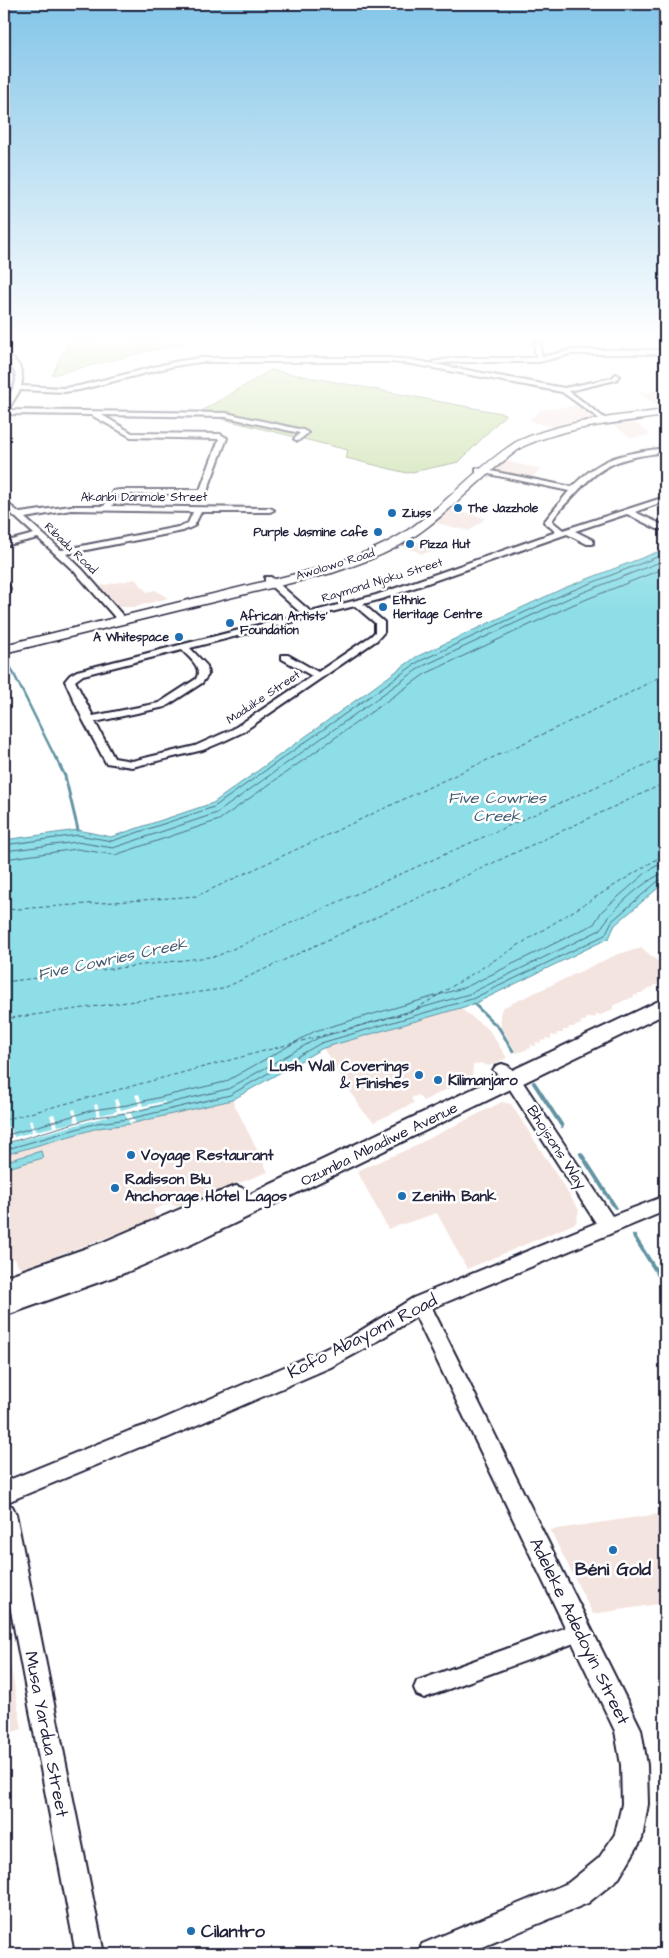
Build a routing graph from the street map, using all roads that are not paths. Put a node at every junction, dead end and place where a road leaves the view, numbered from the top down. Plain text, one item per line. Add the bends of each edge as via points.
1 (126, 432) edge
2 (303, 432) edge
3 (552, 432) edge
4 (298, 439) dead end
5 (665, 450) edge
6 (483, 470) junction
7 (574, 490) junction
8 (665, 499) edge
9 (4, 503) edge
10 (107, 508) junction
11 (198, 509) junction
12 (270, 510) dead end
13 (627, 511) junction
14 (19, 516) junction
15 (660, 526) dead end
16 (565, 532) junction
17 (40, 535) junction
18 (590, 542) dead end
19 (4, 544) edge
20 (60, 553) junction
21 (270, 581) junction
22 (4, 585) edge
23 (4, 596) edge
24 (357, 603) junction
25 (309, 615) junction
26 (120, 618) junction
27 (4, 643) edge
28 (184, 647) junction
29 (4, 649) edge
30 (285, 657) dead end
31 (317, 675) junction
32 (88, 720) junction
33 (665, 992) edge
34 (665, 1005) edge
35 (507, 1075) junction
36 (665, 1203) edge
37 (609, 1227) junction
38 (4, 1299) edge
39 (420, 1304) junction
40 (4, 1493) edge
41 (4, 1514) edge
42 (581, 1631) junction
43 (424, 1688) dead end
44 (90, 1954) edge
45 (432, 1954) edge

1 - 10 street via 223,438 203,492 120,492
2 - 4 street
3 - 6 main road, Awolowo Road via 513,448
5 - 7 street via 607,462
6 - 7 street
6 - 21 main road, Awolowo Road via 416,530 384,549 328,570
7 - 16 street via 548,522
8 - 13 street, Raymond Njoku Street
9 - 14 street, Ribadu Road
10 - 11 street, Akanbi Danmole Street
10 - 14 street, Akanbi Danmole Street via 57,509
11 - 12 street, Akanbi Danmole Street
11 - 20 street via 191,524 180,529
13 - 15 street
13 - 16 street, Raymond Njoku Street
14 - 17 street, Ribadu Road
16 - 18 street
16 - 24 street, Raymond Njoku Street
17 - 19 street
17 - 20 street, Ribadu Road
20 - 26 street, Ribadu Road
21 - 25 street
21 - 26 main road, Awolowo Road
22 - 23 street
24 - 25 street, Raymond Njoku Street
24 - 31 street, Maduike Street via 380,622 379,632
25 - 28 street, Raymond Njoku Street
26 - 27 main road, Awolowo Road
26 - 29 main road, Awolowo Road
28 - 32 street via 202,666 203,675 199,681 162,705
28 - 32 street, Raymond Njoku Street via 73,677 70,681
30 - 31 street
31 - 32 street, Maduike Street via 237,731 200,748 132,764 110,762
33 - 35 highway, Ozumba Mbadiwe Avenue
34 - 35 highway, Ozumba Mbadiwe Avenue
35 - 37 street, Bhojsons Way
35 - 38 highway, Ozumba Mbadiwe Avenue via 183,1237 118,1264
36 - 37 street, Kofo Abayomi Road
37 - 39 street, Kofo Abayomi Road
39 - 40 street, Kofo Abayomi Road via 324,1360
39 - 42 street, Adeleke Adedoyin Street
41 - 44 street, Musa Yardua Street
42 - 43 street
42 - 45 street, Adeleke Adedoyin Street via 628,1730 634,1766 635,1804 628,1839 609,1868 578,1893

